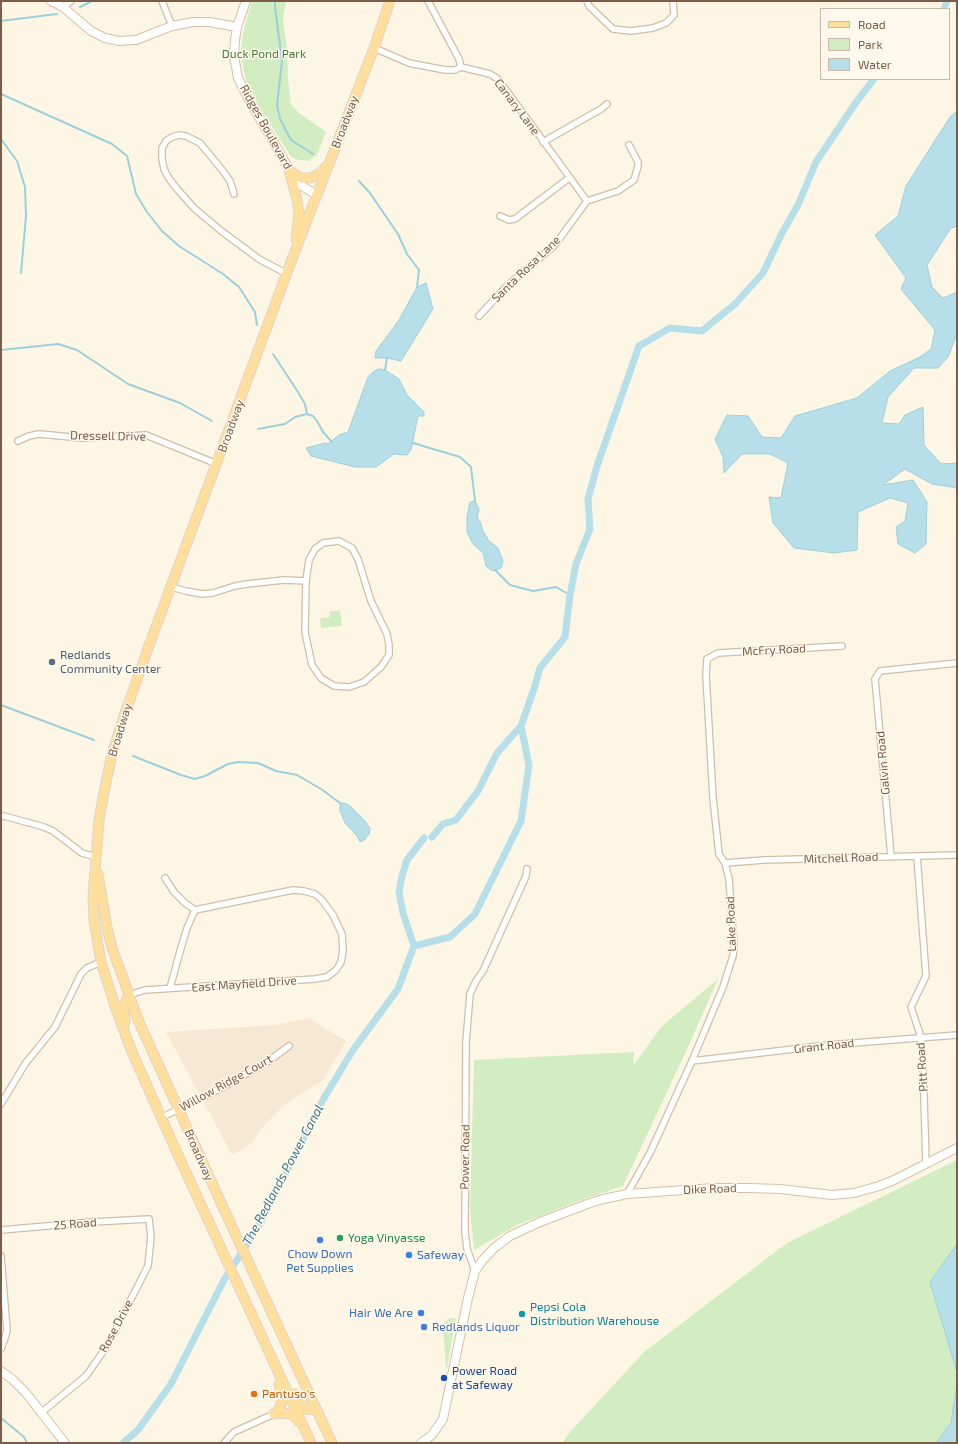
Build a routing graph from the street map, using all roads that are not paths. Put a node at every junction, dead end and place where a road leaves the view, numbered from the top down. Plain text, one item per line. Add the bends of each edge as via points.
1 (51, 1) edge
2 (71, 1) edge
3 (162, 1) edge
4 (246, 1) edge
5 (390, 1) edge
6 (428, 1) edge
7 (587, 1) edge
8 (673, 1) edge
9 (63, 7) junction
10 (172, 26) junction
11 (237, 26) junction
12 (374, 48) junction
13 (461, 67) junction
14 (607, 104) dead end
15 (543, 142) junction
16 (629, 145) dead end
17 (332, 158) junction
18 (289, 170) junction
19 (569, 178) junction
20 (234, 194) dead end
21 (317, 195) junction
22 (586, 201) junction
23 (500, 216) dead end
24 (292, 259) junction
25 (287, 274) junction
26 (479, 316) dead end
27 (18, 441) dead end
28 (217, 464) junction
29 (306, 581) junction
30 (171, 587) junction
31 (842, 646) dead end
32 (707, 658) joint
33 (957, 663) edge
34 (1, 817) edge
35 (957, 855) edge
36 (891, 856) junction
37 (917, 856) junction
38 (96, 857) junction
39 (725, 863) junction
40 (527, 869) dead end
41 (165, 878) dead end
42 (195, 910) junction
43 (101, 962) junction
44 (170, 988) junction
45 (129, 995) junction
46 (957, 1035) edge
47 (921, 1037) junction
48 (289, 1046) dead end
49 (692, 1061) junction
50 (136, 1062) junction
51 (1, 1104) edge
52 (178, 1109) junction
53 (161, 1118) junction
54 (957, 1148) edge
55 (926, 1164) junction
56 (627, 1194) junction
57 (149, 1219) joint
58 (1, 1230) edge
59 (1, 1256) edge
60 (475, 1271) junction
61 (2, 1282) edge
62 (266, 1344) junction
63 (1, 1348) edge
64 (1, 1371) edge
65 (317, 1410) junction
66 (42, 1412) junction
67 (274, 1414) junction
68 (310, 1441) edge
69 (65, 1443) edge
70 (224, 1443) edge
71 (332, 1443) edge
72 (421, 1443) edge

1 - 9 street
2 - 9 street
3 - 10 street
4 - 11 street, Ridges Boulevard
5 - 12 main road, Broadway
6 - 13 street
7 - 8 street via 613,29 631,31 666,23 674,15
9 - 10 street via 91,31 119,42 136,40
10 - 11 street via 202,21
11 - 18 street, Ridges Boulevard via 234,56 238,78
12 - 13 street, Canary Lane via 409,63 445,70
12 - 17 main road, Broadway
13 - 15 street, Canary Lane via 490,74 498,79
14 - 15 street, Canary Lane
15 - 19 street, Canary Lane
16 - 22 street via 638,162 634,180 618,191
17 - 18 main road via 314,178 301,178
17 - 21 main road, Broadway
18 - 21 street, Ridges Boulevard via 302,186
18 - 24 main road via 299,214
19 - 22 street, Canary Lane
19 - 23 street via 515,219 509,220
20 - 25 street via 230,181 200,143 179,135 166,141 162,148 164,169 194,208 259,259
21 - 24 main road, Broadway
22 - 26 street, Santa Rosa Lane via 555,245 506,286
24 - 25 main road, Broadway
25 - 28 main road, Broadway
27 - 28 street, Dressell Drive via 38,434 82,438 146,435
28 - 30 main road, Broadway
29 - 29 street via 309,560 315,549 323,543 339,541 352,548 390,645 389,655 381,667 364,682 349,687 334,686 321,678 312,665 305,632
29 - 30 street via 284,580 247,584 202,594
30 - 38 main road, Broadway via 112,754 104,792
31 - 32 street, McFry Road via 718,653
32 - 39 street, Lake Road via 712,798 719,854
33 - 36 street, Galvin Road via 880,671 875,679
34 - 38 street via 44,827 58,834 82,853
35 - 37 street, Mitchell Road
36 - 37 street, Mitchell Road
36 - 39 street, Mitchell Road
37 - 47 street, Pitt Road via 926,976 911,1008
38 - 43 main road, Broadway via 94,920
38 - 45 main road, Broadway via 107,927 114,956
39 - 49 street, Lake Road via 729,879 733,956
40 - 60 street, Power Road via 470,994 466,1045 464,1227 467,1249
41 - 42 street via 174,892
42 - 44 street via 187,928
42 - 44 street, East Mayfield Drive via 304,890 322,900 333,915 342,934 341,962 327,977 315,980
43 - 50 main road, Broadway
43 - 51 street via 87,968 81,974 55,1027 25,1064
44 - 45 street, East Mayfield Drive via 145,990
45 - 50 main road via 124,1004 124,1017
45 - 52 main road, Broadway
46 - 47 street, Grant Road
47 - 49 street, Grant Road
47 - 55 street, Pitt Road
48 - 52 street, Willow Ridge Court via 223,1087
49 - 56 street, Lake Road via 650,1153
50 - 53 main road, Broadway
52 - 53 street, Willow Ridge Court
52 - 65 main road, Broadway
53 - 62 main road, Broadway
54 - 55 street, Dike Road
55 - 56 street, Dike Road via 879,1186 843,1195 749,1188
56 - 60 street, Dike Road via 590,1203 510,1236 494,1248
57 - 58 street, 25 Road
57 - 66 street, Rose Drive via 151,1237 148,1266 106,1346 86,1376
59 - 61 street
60 - 72 street via 443,1419 432,1435
61 - 63 street via 7,1330
62 - 65 main road via 302,1407 308,1411
62 - 67 main road via 282,1395 280,1408
62 - 68 main road, Broadway
64 - 66 street via 12,1379
65 - 71 main road, Broadway
66 - 69 street
67 - 68 main road via 286,1413 294,1416
67 - 70 street via 234,1432

